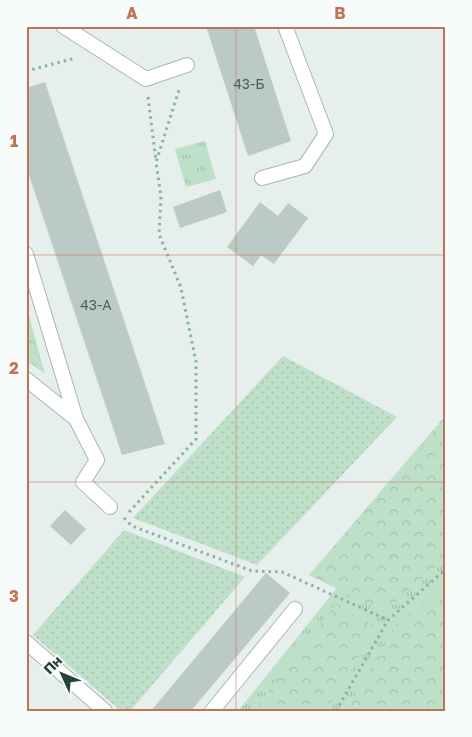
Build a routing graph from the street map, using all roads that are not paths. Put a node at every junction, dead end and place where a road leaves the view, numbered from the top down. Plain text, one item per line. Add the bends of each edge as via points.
1 (63, 26) edge
2 (284, 26) edge
3 (188, 65) road end
4 (262, 178) dead end
5 (26, 254) edge
6 (26, 379) edge
7 (76, 418) junction
8 (110, 507) road end
9 (295, 610) dead end
10 (26, 642) edge
11 (105, 711) edge
12 (212, 711) edge

1 - 3 lane via 146,79
2 - 4 lane via 326,134 305,166
5 - 7 lane
6 - 7 lane
7 - 8 lane via 97,460 83,482
9 - 12 lane
10 - 11 lane

